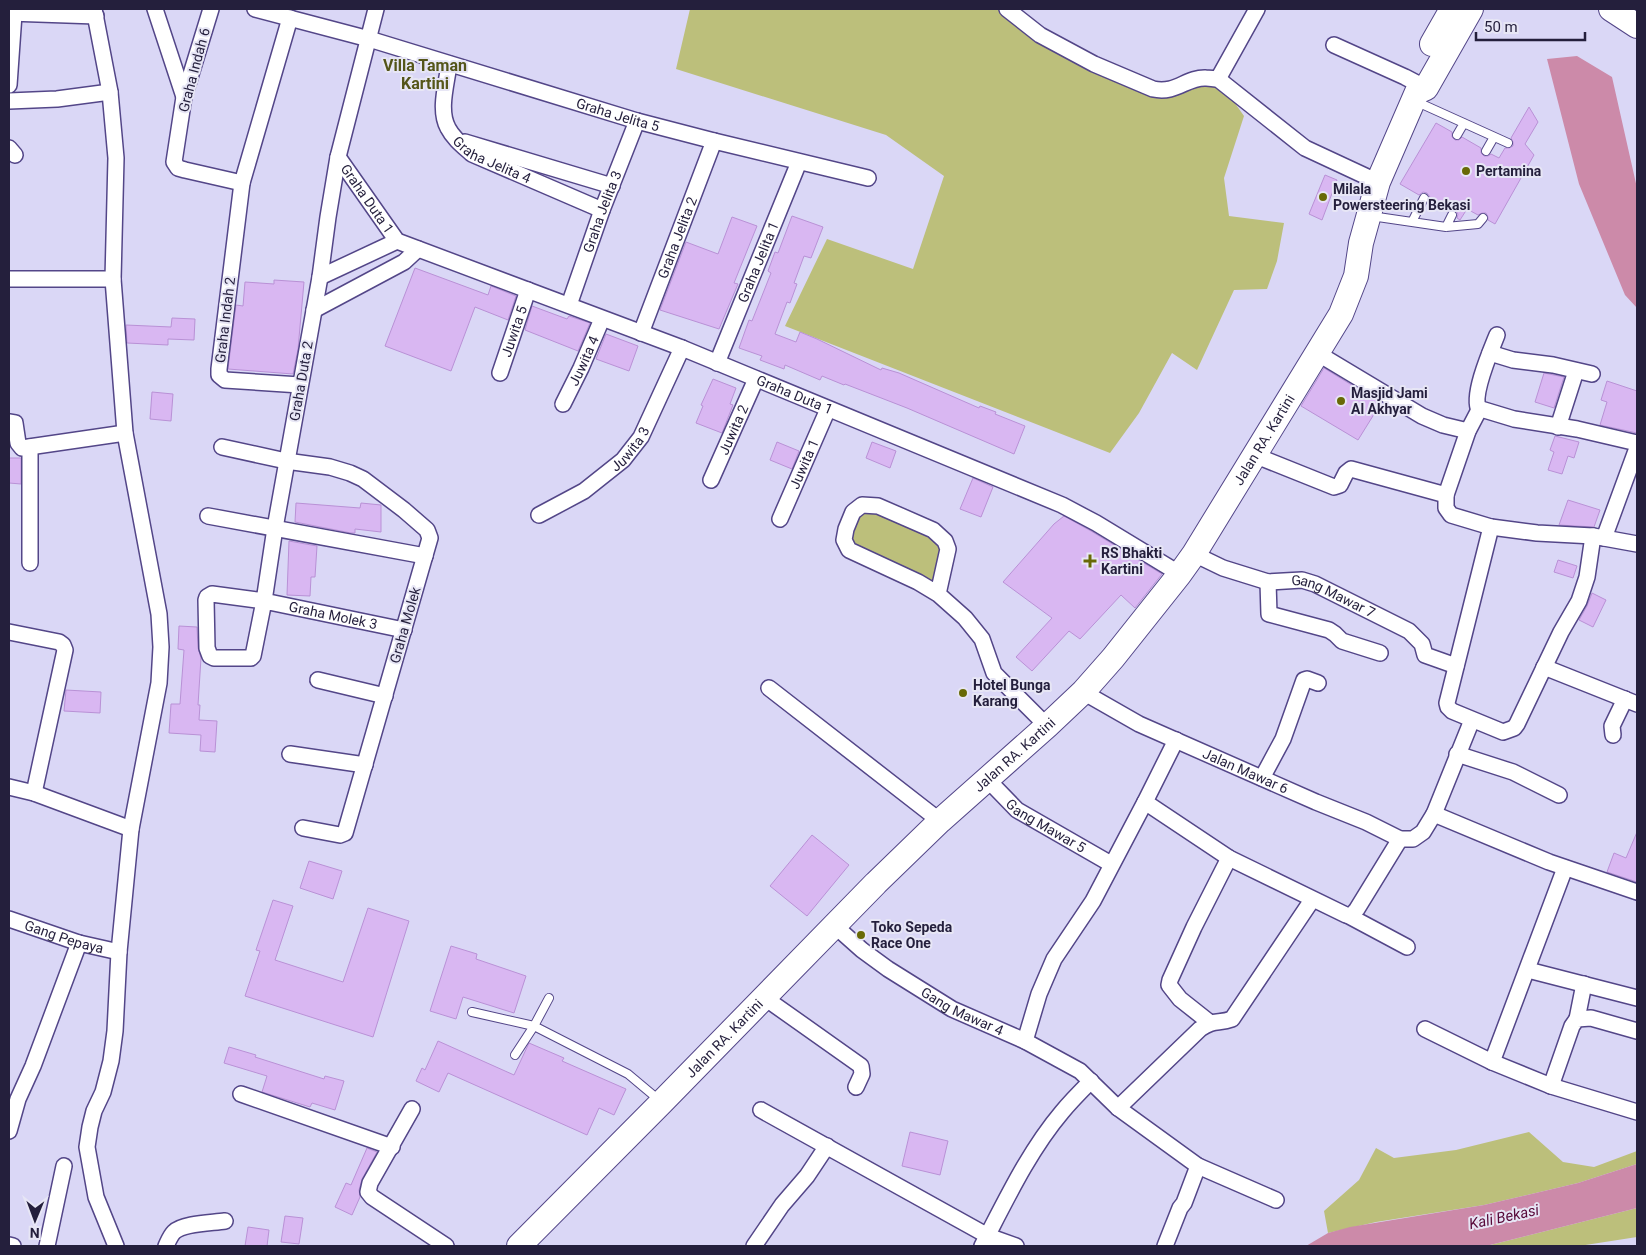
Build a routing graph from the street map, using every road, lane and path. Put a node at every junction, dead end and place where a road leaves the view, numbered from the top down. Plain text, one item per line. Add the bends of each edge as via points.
1 (155, 9) edge
2 (211, 9) edge
3 (255, 9) edge
4 (376, 9) edge
5 (1007, 9) edge
6 (1257, 9) edge
7 (1452, 9) edge
8 (1472, 9) edge
9 (1610, 9) edge
10 (95, 12) edge
11 (12, 14) edge
12 (290, 18) junction
13 (1637, 26) edge
14 (369, 40) junction
15 (1334, 45) dead end
16 (449, 64) junction
17 (1218, 79) junction
18 (9, 85) edge
19 (1417, 90) junction
20 (110, 92) junction
21 (184, 97) junction
22 (9, 101) edge
23 (637, 121) junction
24 (1464, 123) junction
25 (1457, 135) dead end
26 (1494, 136) junction
27 (456, 139) junction
28 (714, 141) junction
29 (1508, 144) dead end
30 (1486, 151) dead end
31 (338, 158) junction
32 (799, 162) junction
33 (868, 178) dead end
34 (1378, 182) junction
35 (242, 183) junction
36 (612, 186) junction
37 (1424, 198) dead end
38 (602, 210) junction
39 (1452, 215) dead end
40 (1368, 216) junction
41 (1483, 218) dead end
42 (1412, 222) junction
43 (1446, 226) junction
44 (397, 241) junction
45 (418, 249) junction
46 (320, 276) junction
47 (9, 279) edge
48 (113, 279) junction
49 (528, 290) junction
50 (569, 305) junction
51 (314, 310) junction
52 (602, 319) junction
53 (641, 333) junction
54 (1497, 335) dead end
55 (682, 348) junction
56 (1317, 353) junction
57 (1490, 353) junction
58 (717, 363) junction
59 (1576, 371) junction
60 (500, 373) dead end
61 (1592, 374) dead end
62 (756, 379) junction
63 (300, 385) junction
64 (563, 404) dead end
65 (828, 409) junction
66 (1479, 410) junction
67 (9, 422) edge
68 (1558, 428) junction
69 (1468, 431) junction
70 (125, 433) junction
71 (1637, 443) edge
72 (30, 447) junction
73 (222, 447) dead end
74 (1637, 448) edge
75 (1254, 455) junction
76 (286, 460) junction
77 (710, 480) dead end
78 (1446, 495) junction
79 (539, 515) dead end
80 (208, 516) dead end
81 (780, 519) dead end
82 (275, 528) junction
83 (1490, 528) junction
84 (1598, 537) junction
85 (1637, 544) edge
86 (1194, 554) junction
87 (426, 556) junction
88 (30, 563) dead end
89 (1180, 574) junction
90 (1268, 582) junction
91 (938, 594) junction
92 (206, 600) joint
93 (264, 602) junction
94 (404, 630) junction
95 (9, 632) edge
96 (1380, 653) dead end
97 (1456, 666) junction
98 (1544, 667) junction
99 (318, 680) dead end
100 (1318, 682) dead end
101 (769, 688) dead end
102 (1083, 692) junction
103 (385, 696) junction
104 (1631, 702) edge
105 (1472, 720) junction
106 (1047, 726) junction
107 (1613, 735) dead end
108 (1176, 740) junction
109 (290, 754) dead end
110 (1457, 754) junction
111 (365, 765) junction
112 (1262, 778) junction
113 (987, 779) junction
114 (9, 787) edge
115 (34, 793) junction
116 (1559, 795) dead end
117 (1145, 802) junction
118 (1434, 814) junction
119 (940, 821) junction
120 (303, 828) dead end
121 (131, 829) junction
122 (1407, 839) junction
123 (1229, 858) junction
124 (1111, 864) junction
125 (1565, 868) junction
126 (1637, 892) edge
127 (1312, 900) junction
128 (1349, 916) junction
129 (9, 919) edge
130 (838, 928) junction
131 (79, 943) junction
132 (1407, 947) dead end
133 (119, 952) junction
134 (1528, 970) junction
135 (1584, 984) junction
136 (549, 998) dead end
137 (765, 998) junction
138 (1637, 998) edge
139 (472, 1012) dead end
140 (1577, 1019) junction
141 (1209, 1022) junction
142 (534, 1026) junction
143 (1424, 1029) dead end
144 (1637, 1031) edge
145 (1025, 1040) junction
146 (515, 1055) dead end
147 (1492, 1062) junction
148 (1091, 1081) junction
149 (1551, 1086) junction
150 (856, 1087) dead end
151 (240, 1094) dead end
152 (662, 1102) junction
153 (1118, 1108) junction
154 (412, 1109) dead end
155 (761, 1110) dead end
156 (1637, 1112) edge
157 (9, 1131) edge
158 (392, 1146) junction
159 (827, 1146) junction
160 (64, 1166) dead end
161 (1198, 1166) junction
162 (1276, 1200) dead end
163 (225, 1221) dead end
164 (985, 1241) edge
165 (9, 1245) edge
166 (13, 1246) edge
167 (47, 1246) edge
168 (116, 1246) edge
169 (166, 1246) edge
170 (446, 1246) edge
171 (519, 1246) edge
172 (754, 1246) edge
173 (1016, 1246) edge
174 (1165, 1246) edge

1 - 21 street
2 - 21 street, Graha Indah 6
3 - 12 street, Graha Jelita 5
4 - 14 street, Graha Duta 2
5 - 17 street via 1040,35 1094,64 1153,89 1174,89 1204,77
6 - 17 street
7 - 19 main road, Jalan RA. Kartini
8 - 19 main road, Jalan RA. Kartini
9 - 13 main road
10 - 11 street
10 - 20 street
11 - 18 street
12 - 14 street, Graha Jelita 5
12 - 35 street, Graha Indah 2
14 - 16 street, Graha Jelita 5
14 - 31 street, Graha Duta 2
15 - 19 street
16 - 23 street, Graha Jelita 5
16 - 27 street, Graha Jelita 4 via 444,110 447,126
17 - 34 street via 1306,148
19 - 24 lane
19 - 34 main road, Jalan RA. Kartini
20 - 22 street
20 - 48 street via 116,158
21 - 35 street, Graha Indah 6 via 174,162 178,168
23 - 28 street, Graha Jelita 5
23 - 36 street, Graha Jelita 3
24 - 25 lane
24 - 26 lane
26 - 29 lane
26 - 30 lane
27 - 36 street
27 - 38 street, Graha Jelita 4 via 472,154
28 - 32 street, Graha Jelita 5
28 - 53 street, Graha Jelita 2
31 - 44 street, Graha Duta 1
31 - 46 street, Graha Duta 2
32 - 33 street, Graha Jelita 5
32 - 58 street, Graha Jelita 1
34 - 40 main road, Jalan RA. Kartini
35 - 63 street, Graha Indah 2 via 219,375 225,380
36 - 38 street, Graha Jelita 3
37 - 42 lane
38 - 50 street, Graha Jelita 3
39 - 43 lane
40 - 42 lane
40 - 56 main road, Jalan RA. Kartini via 1356,276 1341,314
41 - 43 lane via 1478,224
42 - 43 lane
44 - 45 street, Graha Duta 1
44 - 46 street, Graha Duta 1
45 - 49 street, Graha Duta 1
45 - 51 street via 404,262
46 - 51 street, Graha Duta 2
47 - 48 street
48 - 70 street
49 - 50 street, Graha Duta 1
49 - 60 street, Juwita 5
50 - 52 street, Graha Duta 1
51 - 63 street, Graha Duta 2
52 - 53 street, Graha Duta 1
52 - 64 street, Juwita 4
53 - 55 street, Graha Duta 1
54 - 57 street
55 - 58 street, Graha Duta 1
55 - 79 street, Juwita 3 via 641,437 623,460 584,491
56 - 69 street via 1422,416
56 - 75 main road, Jalan RA. Kartini
57 - 59 street
57 - 66 street via 1478,392
58 - 62 street, Graha Duta 1
59 - 61 street
59 - 68 street
62 - 65 street, Graha Duta 1
62 - 77 street, Juwita 2
63 - 76 street, Graha Duta 2
65 - 81 street, Juwita 1
65 - 89 street, Graha Duta 1 via 1062,505
66 - 68 street
66 - 69 street
67 - 72 street via 15,423 22,448
68 - 71 street
69 - 78 street
70 - 72 street
70 - 121 street via 159,614 160,647 159,684
72 - 88 street
73 - 76 street
74 - 84 street
75 - 78 street via 1334,487 1340,485 1351,469
75 - 86 main road, Jalan RA. Kartini
76 - 82 street, Graha Duta 2
76 - 87 street, Graha Molek via 330,467 363,479 427,530 430,538
78 - 83 street via 1446,508 1451,515
80 - 82 street
82 - 87 street
82 - 93 street, Graha Duta 2
83 - 84 street
83 - 97 street
84 - 85 street
84 - 98 street via 1579,601
86 - 89 main road, Jalan RA. Kartini
86 - 90 street, Gang Mawar 7 via 1223,568
87 - 94 street, Graha Molek
89 - 102 main road, Jalan RA. Kartini
90 - 96 street via 1269,614 1329,630 1342,641
90 - 97 street, Gang Mawar 7 via 1302,580 1315,584 1409,631 1422,644 1425,655
91 - 91 street via 948,549 945,541 933,530 878,506 862,505 853,512 844,540 848,550
91 - 106 street via 965,618 982,639 994,673
92 - 93 street, Graha Molek 3 via 212,594
92 - 93 street, Graha Duta 2 via 208,653 214,658 253,656
93 - 94 street, Graha Molek 3
94 - 103 street, Graha Molek
95 - 115 street via 59,642 65,650
97 - 105 street via 1447,697 1448,707
98 - 104 street
98 - 105 street via 1514,728 1503,732
99 - 103 street
100 - 112 street via 1304,680 1283,739
101 - 119 street
102 - 106 main road, Jalan RA. Kartini
102 - 108 street, Jalan Mawar 6 via 1139,724
103 - 111 street, Graha Molek
104 - 107 street via 1612,726
105 - 110 street
106 - 113 main road, Jalan RA. Kartini
108 - 112 street, Jalan Mawar 6
108 - 117 street
109 - 111 street
110 - 116 street via 1513,772
110 - 118 street
111 - 120 street, Graha Molek via 345,833 340,835
112 - 122 street, Jalan Mawar 6
113 - 119 main road, Jalan RA. Kartini
113 - 124 street, Gang Mawar 5 via 1017,810
114 - 115 street
115 - 121 street
117 - 123 street
117 - 124 street
118 - 122 street via 1423,832
118 - 125 street
119 - 130 main road, Jalan RA. Kartini via 876,883
121 - 133 street
122 - 128 street
123 - 127 street
123 - 141 street via 1170,980 1180,999
124 - 145 street via 1092,901 1054,959
125 - 126 street
125 - 134 street
127 - 128 street
127 - 141 street via 1232,1019
128 - 132 street
129 - 131 street, Gang Pepaya
130 - 137 main road, Jalan RA. Kartini
130 - 145 street, Gang Mawar 4 via 888,969 952,1010
131 - 133 street, Gang Pepaya
131 - 157 street via 18,1099
133 - 168 street via 111,1061 94,1111 87,1147 96,1197
134 - 135 street
134 - 147 street
135 - 138 street
135 - 140 street
136 - 142 lane
137 - 150 street via 861,1066 862,1074
137 - 152 main road, Jalan RA. Kartini
139 - 142 lane
140 - 144 street via 1591,1018
140 - 149 street
141 - 153 street
142 - 146 lane
142 - 152 lane via 628,1074
143 - 147 street
145 - 148 street, Gang Mawar 4 via 1080,1071
147 - 149 street
148 - 153 street, Gang Mawar 4
148 - 164 street via 1049,1129 1003,1204
149 - 156 street
151 - 158 street
152 - 171 main road, Jalan RA. Kartini
153 - 161 street, Gang Mawar 4
154 - 158 street
155 - 159 street
158 - 170 street via 368,1192
159 - 164 street
159 - 172 street
160 - 167 street
161 - 162 street, Gang Mawar 4
161 - 174 street
163 - 169 street via 185,1226 173,1233
164 - 173 street
165 - 166 street

